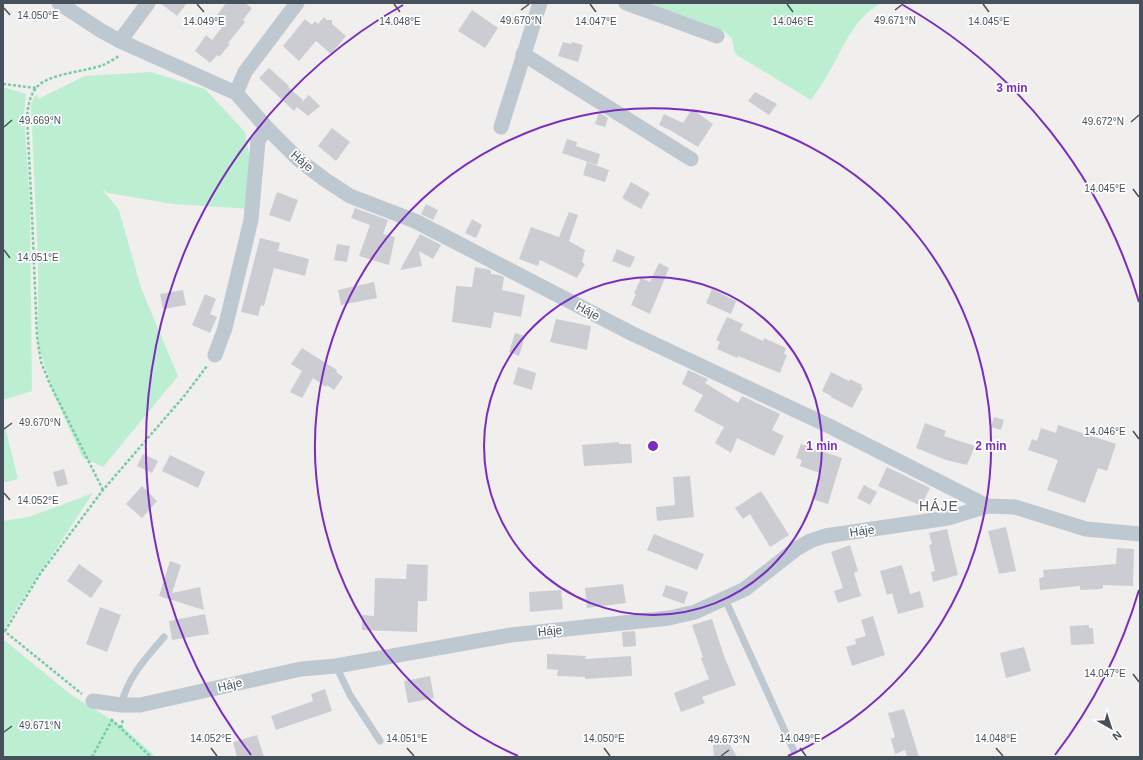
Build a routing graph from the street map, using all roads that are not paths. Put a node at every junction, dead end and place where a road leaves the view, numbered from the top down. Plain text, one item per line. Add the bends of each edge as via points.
1 (59, 3) edge
2 (148, 3) edge
3 (297, 3) edge
4 (540, 3) edge
5 (626, 3) edge
6 (717, 36) dead end
7 (120, 41) junction
8 (523, 54) junction
9 (236, 93) junction
10 (266, 127) junction
11 (501, 127) dead end
12 (691, 159) dead end
13 (215, 356) road end
14 (987, 506) junction
15 (1140, 534) edge
16 (726, 599) junction
17 (164, 638) dead end
18 (336, 666) junction
19 (93, 701) road end
20 (121, 705) junction
21 (380, 741) dead end
22 (794, 751) dead end

1 - 7 street
2 - 7 street
3 - 9 street via 245,72
4 - 8 street
5 - 6 street
7 - 9 street
8 - 11 street
8 - 12 street
9 - 10 street, Háje
10 - 13 street via 258,141 250,220 225,328
10 - 14 street, Háje via 298,159 324,180 350,196 415,221 633,334 827,425
14 - 15 street, Háje via 1015,507 1086,529
14 - 16 street, Háje via 948,518 825,536 810,541 745,589
16 - 18 street, Háje via 695,612 669,618 511,635
16 - 22 lane
17 - 20 lane via 138,667 125,691
18 - 20 street, Háje via 302,669 140,705
18 - 21 lane via 350,694
19 - 20 street, Háje

